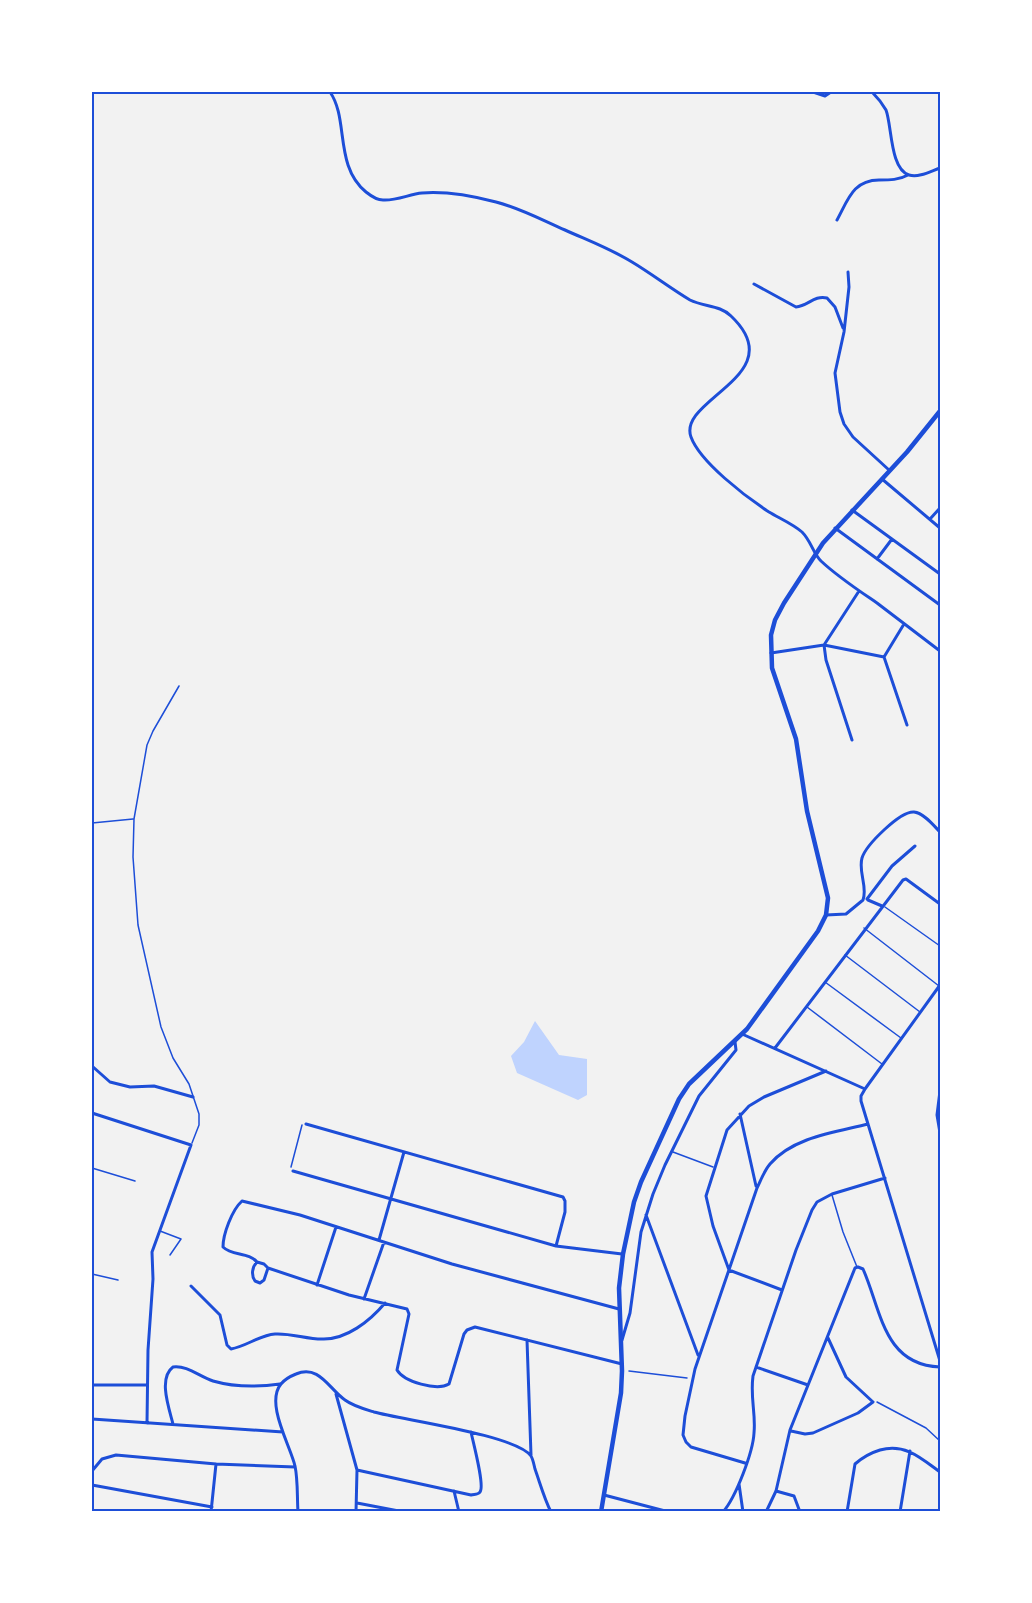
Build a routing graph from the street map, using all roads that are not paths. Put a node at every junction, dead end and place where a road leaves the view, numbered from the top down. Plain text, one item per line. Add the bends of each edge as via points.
1 (330, 92) edge
2 (813, 92) edge
3 (831, 92) edge
4 (872, 92) edge
5 (940, 168) edge
6 (908, 175) junction
7 (837, 220) dead end
8 (848, 272) dead end
9 (754, 284) dead end
10 (844, 332) junction
11 (940, 411) edge
12 (889, 470) junction
13 (881, 478) junction
14 (940, 508) edge
15 (852, 510) junction
16 (930, 519) junction
17 (835, 528) junction
18 (940, 528) edge
19 (892, 539) junction
20 (815, 553) junction
21 (878, 559) junction
22 (940, 574) edge
23 (859, 591) junction
24 (940, 605) edge
25 (904, 624) junction
26 (824, 645) junction
27 (940, 651) edge
28 (770, 654) junction
29 (884, 657) junction
30 (179, 686) dead end
31 (907, 725) dead end
32 (852, 740) dead end
33 (134, 819) junction
34 (92, 823) edge
35 (940, 832) edge
36 (915, 846) dead end
37 (866, 898) junction
38 (940, 904) edge
39 (882, 906) junction
40 (826, 915) junction
41 (864, 928) junction
42 (940, 946) edge
43 (844, 955) junction
44 (824, 982) junction
45 (940, 986) edge
46 (806, 1006) junction
47 (920, 1012) junction
48 (742, 1034) junction
49 (902, 1039) junction
50 (735, 1042) junction
51 (775, 1048) junction
52 (884, 1065) junction
53 (92, 1066) edge
54 (826, 1071) junction
55 (866, 1089) junction
56 (940, 1091) edge
57 (193, 1097) junction
58 (92, 1113) edge
59 (740, 1114) junction
60 (306, 1124) road end
61 (868, 1124) junction
62 (940, 1133) edge
63 (191, 1145) junction
64 (672, 1151) junction
65 (404, 1152) junction
66 (92, 1168) edge
67 (714, 1168) junction
68 (293, 1170) road end
69 (885, 1178) junction
70 (135, 1182) dead end
71 (757, 1188) junction
72 (832, 1194) junction
73 (392, 1199) junction
74 (646, 1214) junction
75 (337, 1226) junction
76 (160, 1230) junction
77 (379, 1240) junction
78 (384, 1242) junction
79 (556, 1246) junction
80 (623, 1254) junction
81 (170, 1255) dead end
82 (257, 1262) junction
83 (857, 1267) junction
84 (268, 1268) junction
85 (729, 1270) junction
86 (92, 1274) edge
87 (118, 1280) dead end
88 (317, 1285) junction
89 (191, 1286) dead end
90 (783, 1290) junction
91 (364, 1299) junction
92 (385, 1303) junction
93 (619, 1308) junction
94 (827, 1337) junction
95 (527, 1340) junction
96 (621, 1344) junction
97 (699, 1356) junction
98 (940, 1361) edge
99 (622, 1364) junction
100 (756, 1367) junction
101 (940, 1367) edge
102 (280, 1384) junction
103 (92, 1385) edge
104 (147, 1385) junction
105 (808, 1385) junction
106 (336, 1392) junction
107 (92, 1419) edge
108 (147, 1423) junction
109 (173, 1425) junction
110 (790, 1430) junction
111 (283, 1432) junction
112 (471, 1432) junction
113 (910, 1451) junction
114 (531, 1455) junction
115 (745, 1463) junction
116 (216, 1464) junction
117 (295, 1467) junction
118 (357, 1470) junction
119 (92, 1471) edge
120 (940, 1472) edge
121 (739, 1484) junction
122 (92, 1485) edge
123 (454, 1491) junction
124 (776, 1491) junction
125 (603, 1495) junction
126 (357, 1503) junction
127 (211, 1509) edge
128 (297, 1512) edge
129 (356, 1512) edge
130 (404, 1512) edge
131 (459, 1512) edge
132 (550, 1512) edge
133 (601, 1512) edge
134 (669, 1512) edge
135 (723, 1512) edge
136 (743, 1512) edge
137 (766, 1512) edge
138 (800, 1512) edge
139 (847, 1512) edge
140 (900, 1512) edge

1 - 20 street via 339,111 341,141 355,180 376,199 435,193 517,208 631,261 694,302 730,314 745,336 746,360 733,382 691,420 691,438 728,481 801,531
2 - 3 street via 825,96
4 - 6 street via 885,109 895,155
5 - 6 street
6 - 7 street via 859,184
8 - 10 street
9 - 10 street via 796,307 816,298 828,298
10 - 12 street via 835,373 840,412 853,437
11 - 12 main road
12 - 13 main road
13 - 15 main road
13 - 16 street
14 - 16 street
15 - 17 main road
15 - 19 street
16 - 18 street
17 - 20 main road
17 - 21 street
19 - 21 street
19 - 22 street
20 - 23 street
20 - 28 main road via 775,620
21 - 24 street
23 - 25 street
23 - 26 street
25 - 27 street
25 - 29 street
26 - 28 street
26 - 29 street
26 - 32 street
28 - 40 main road via 796,739 807,811 828,898
29 - 31 street
30 - 33 lane via 147,745
33 - 34 lane
33 - 57 lane via 133,857 141,942 166,1042
35 - 37 street via 915,812 890,825 863,855
36 - 37 street via 892,866
37 - 39 street
37 - 40 street via 852,911
38 - 39 street via 906,879
39 - 41 street
39 - 42 lane
40 - 48 main road via 819,931
41 - 43 street
41 - 45 lane
43 - 44 street
43 - 47 lane
44 - 46 street
44 - 49 lane
45 - 47 street
46 - 51 street
46 - 52 lane
47 - 49 street
48 - 50 main road
48 - 51 street
49 - 52 street
50 - 64 street via 736,1050 699,1096
50 - 80 main road via 702,1070 679,1099 641,1182
51 - 54 street
52 - 55 street
53 - 57 street via 110,1082 130,1087 154,1086
54 - 55 street
54 - 59 street via 776,1090
55 - 61 street via 861,1101
56 - 62 street
57 - 63 lane via 199,1125
58 - 63 street
59 - 67 street via 727,1130
59 - 71 street
60 - 65 street
61 - 69 street
61 - 71 street via 785,1150 769,1165
63 - 76 street
64 - 67 lane
64 - 74 street
65 - 73 street
65 - 79 street via 563,1197 565,1212
66 - 70 lane
67 - 85 street via 706,1203
68 - 73 street
69 - 72 street
69 - 98 street
71 - 85 street
72 - 83 lane
72 - 90 street via 817,1202 812,1210
73 - 77 street
73 - 79 street
74 - 96 street via 640,1232 630,1314
74 - 97 street
75 - 77 street
75 - 82 street via 244,1200 236,1208 223,1247
75 - 88 street
76 - 81 lane via 181,1239
76 - 104 street via 152,1252
77 - 78 street
78 - 91 street
78 - 93 street
79 - 80 street
80 - 93 main road
82 - 84 street
82 - 84 street via 253,1275 257,1283 264,1280
83 - 94 street
83 - 101 street via 863,1269 885,1332 893,1342 916,1361
84 - 88 street
85 - 90 street
85 - 97 street
86 - 87 lane
88 - 91 street
89 - 92 street via 220,1315 231,1349 273,1334 338,1337 367,1320
90 - 100 street
91 - 92 street
92 - 95 street via 406,1309 409,1314 397,1370 407,1379 436,1387 449,1384 464,1334 471,1328
93 - 96 main road
94 - 105 street
94 - 110 street via 846,1377 873,1402 813,1433
95 - 99 street
95 - 114 street
96 - 99 main road
97 - 115 street via 685,1416 686,1442 701,1451
99 - 125 main road via 621,1394
100 - 105 street
100 - 115 street via 751,1392 754,1435
102 - 106 street via 308,1371 324,1378
102 - 109 street via 224,1383 173,1366 165,1382
102 - 111 street via 276,1402
103 - 104 street
104 - 108 street
105 - 110 street
106 - 112 street via 363,1409
106 - 118 street
107 - 108 street
108 - 109 street
109 - 111 street
110 - 124 street
111 - 117 street
112 - 114 street via 509,1443
112 - 123 street via 481,1491 471,1495
113 - 120 street
113 - 139 street via 890,1448 861,1458 855,1464
113 - 140 street
114 - 132 street
115 - 121 street
116 - 117 street
116 - 119 street via 116,1455 97,1463
116 - 127 street
117 - 128 street
118 - 123 street
118 - 126 street
121 - 135 street
121 - 136 street
122 - 127 street
123 - 131 street
124 - 137 street
124 - 138 street via 794,1496
125 - 133 main road
125 - 134 street
126 - 129 street
126 - 130 street

